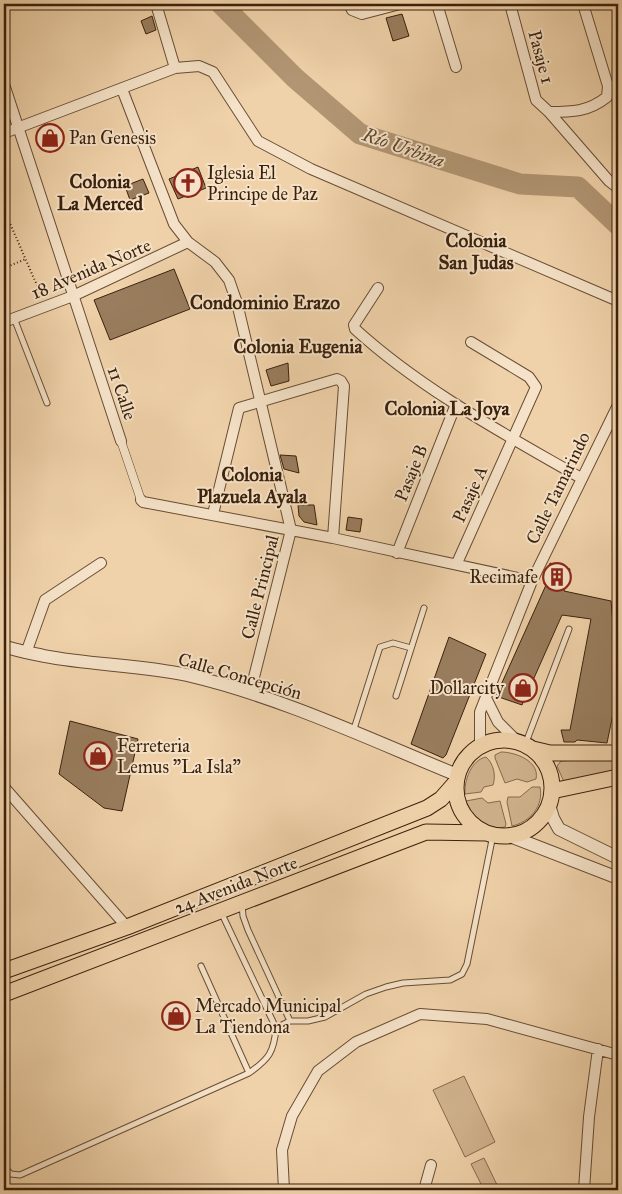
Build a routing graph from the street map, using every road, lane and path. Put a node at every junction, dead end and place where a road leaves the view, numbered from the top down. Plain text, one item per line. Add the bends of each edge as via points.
1 (156, 4) edge
2 (349, 4) edge
3 (400, 4) edge
4 (437, 4) edge
5 (510, 4) edge
6 (583, 4) edge
7 (456, 67) dead end
8 (176, 68) junction
9 (4, 84) edge
10 (122, 89) junction
11 (548, 112) junction
12 (18, 128) junction
13 (4, 133) edge
14 (618, 188) edge
15 (10, 221) dead end
16 (188, 242) junction
17 (26, 259) junction
18 (4, 268) edge
19 (378, 288) dead end
20 (73, 296) junction
21 (618, 301) edge
22 (46, 307) junction
23 (9, 320) edge
24 (471, 342) dead end
25 (261, 401) junction
26 (47, 403) dead end
27 (456, 404) junction
28 (618, 405) edge
29 (512, 438) junction
30 (121, 441) joint
31 (581, 478) junction
32 (141, 500) joint
33 (213, 514) junction
34 (291, 530) junction
35 (334, 538) junction
36 (397, 553) junction
37 (101, 563) dead end
38 (457, 563) junction
39 (532, 581) junction
40 (424, 608) dead end
41 (569, 630) dead end
42 (4, 646) edge
43 (411, 648) junction
44 (26, 653) junction
45 (250, 693) junction
46 (396, 696) dead end
47 (486, 698) junction
48 (353, 732) junction
49 (525, 745) junction
50 (480, 747) junction
51 (618, 753) edge
52 (618, 777) edge
53 (457, 779) junction
54 (4, 787) edge
55 (551, 798) junction
56 (490, 834) junction
57 (510, 836) junction
58 (618, 858) edge
59 (618, 878) edge
60 (242, 902) junction
61 (221, 911) junction
62 (127, 927) junction
63 (201, 966) dead end
64 (4, 971) edge
65 (4, 994) edge
66 (290, 1021) junction
67 (276, 1028) junction
68 (598, 1049) junction
69 (618, 1055) edge
70 (249, 1073) junction
71 (431, 1165) dead end
72 (4, 1167) edge
73 (284, 1190) edge
74 (424, 1190) edge
75 (584, 1190) edge

1 - 8 street
2 - 3 street via 352,10 362,14
4 - 7 street
5 - 11 street, Pasaje 1 via 536,100
6 - 11 street via 608,86 607,97 580,112
8 - 10 street
8 - 21 street via 199,66 213,72 258,141 311,169
9 - 12 street, 11 Calle
10 - 12 street
10 - 16 street, Calle Principal via 174,224
11 - 14 street, Pasaje 1
12 - 13 street
12 - 20 street, 11 Calle
15 - 17 path
16 - 20 street, 18 Avenida Norte
16 - 25 street, Calle Principal via 215,262 229,280
17 - 18 path
17 - 22 path
19 - 27 street via 354,329 386,357
20 - 22 street, 18 Avenida Norte
20 - 30 street, 11 Calle
22 - 23 street, 18 Avenida Norte
23 - 26 lane
24 - 29 street, Pasaje A via 529,377 536,387
25 - 33 street via 243,406 236,412
25 - 34 street, Calle Principal
25 - 35 street via 337,379 344,386
27 - 29 street
27 - 36 street, Pasaje B
28 - 31 street, Calle Tamarindo
29 - 31 street
29 - 38 street, Pasaje A
30 - 32 street, 11 Calle
31 - 39 street, Calle Tamarindo
32 - 33 street
33 - 34 street
34 - 35 street
34 - 45 street, Calle Principal
35 - 36 street
36 - 38 street
37 - 44 street via 45,600
38 - 39 street
39 - 47 street, Calle Tamarindo
40 - 43 lane
41 - 49 lane
42 - 44 street, Calle Concepción
43 - 46 lane
43 - 48 lane via 393,643 380,647
44 - 45 street, Calle Concepción via 186,675
45 - 48 street, Calle Concepción
47 - 49 street via 498,722
47 - 50 street, Calle Tamarindo via 480,712
48 - 53 street, Calle Concepción
49 - 50 main road via 498,740
49 - 51 main road via 550,753
49 - 55 main road via 547,767
50 - 53 main road via 465,761
52 - 55 main road
53 - 56 main road via 458,801 464,815
53 - 62 main road, 24 Avenida Norte via 441,799 427,808
54 - 62 street
55 - 57 main road via 542,818 531,828
55 - 58 street via 553,818 559,829
56 - 57 main road
56 - 60 main road, 24 Avenida Norte via 426,832
56 - 66 lane via 467,964 462,974 450,980 386,987 366,994 325,1017
57 - 59 street
60 - 61 main road, 24 Avenida Norte
60 - 66 lane via 248,930
61 - 65 main road, 24 Avenida Norte
61 - 67 lane
62 - 64 main road, 24 Avenida Norte
63 - 70 lane
66 - 67 lane
67 - 70 lane via 275,1045 266,1061
68 - 69 street
68 - 73 street via 487,1019 420,1014 356,1042 318,1071 292,1116 282,1150
68 - 75 street
70 - 72 lane via 20,1175 11,1174
71 - 74 street

